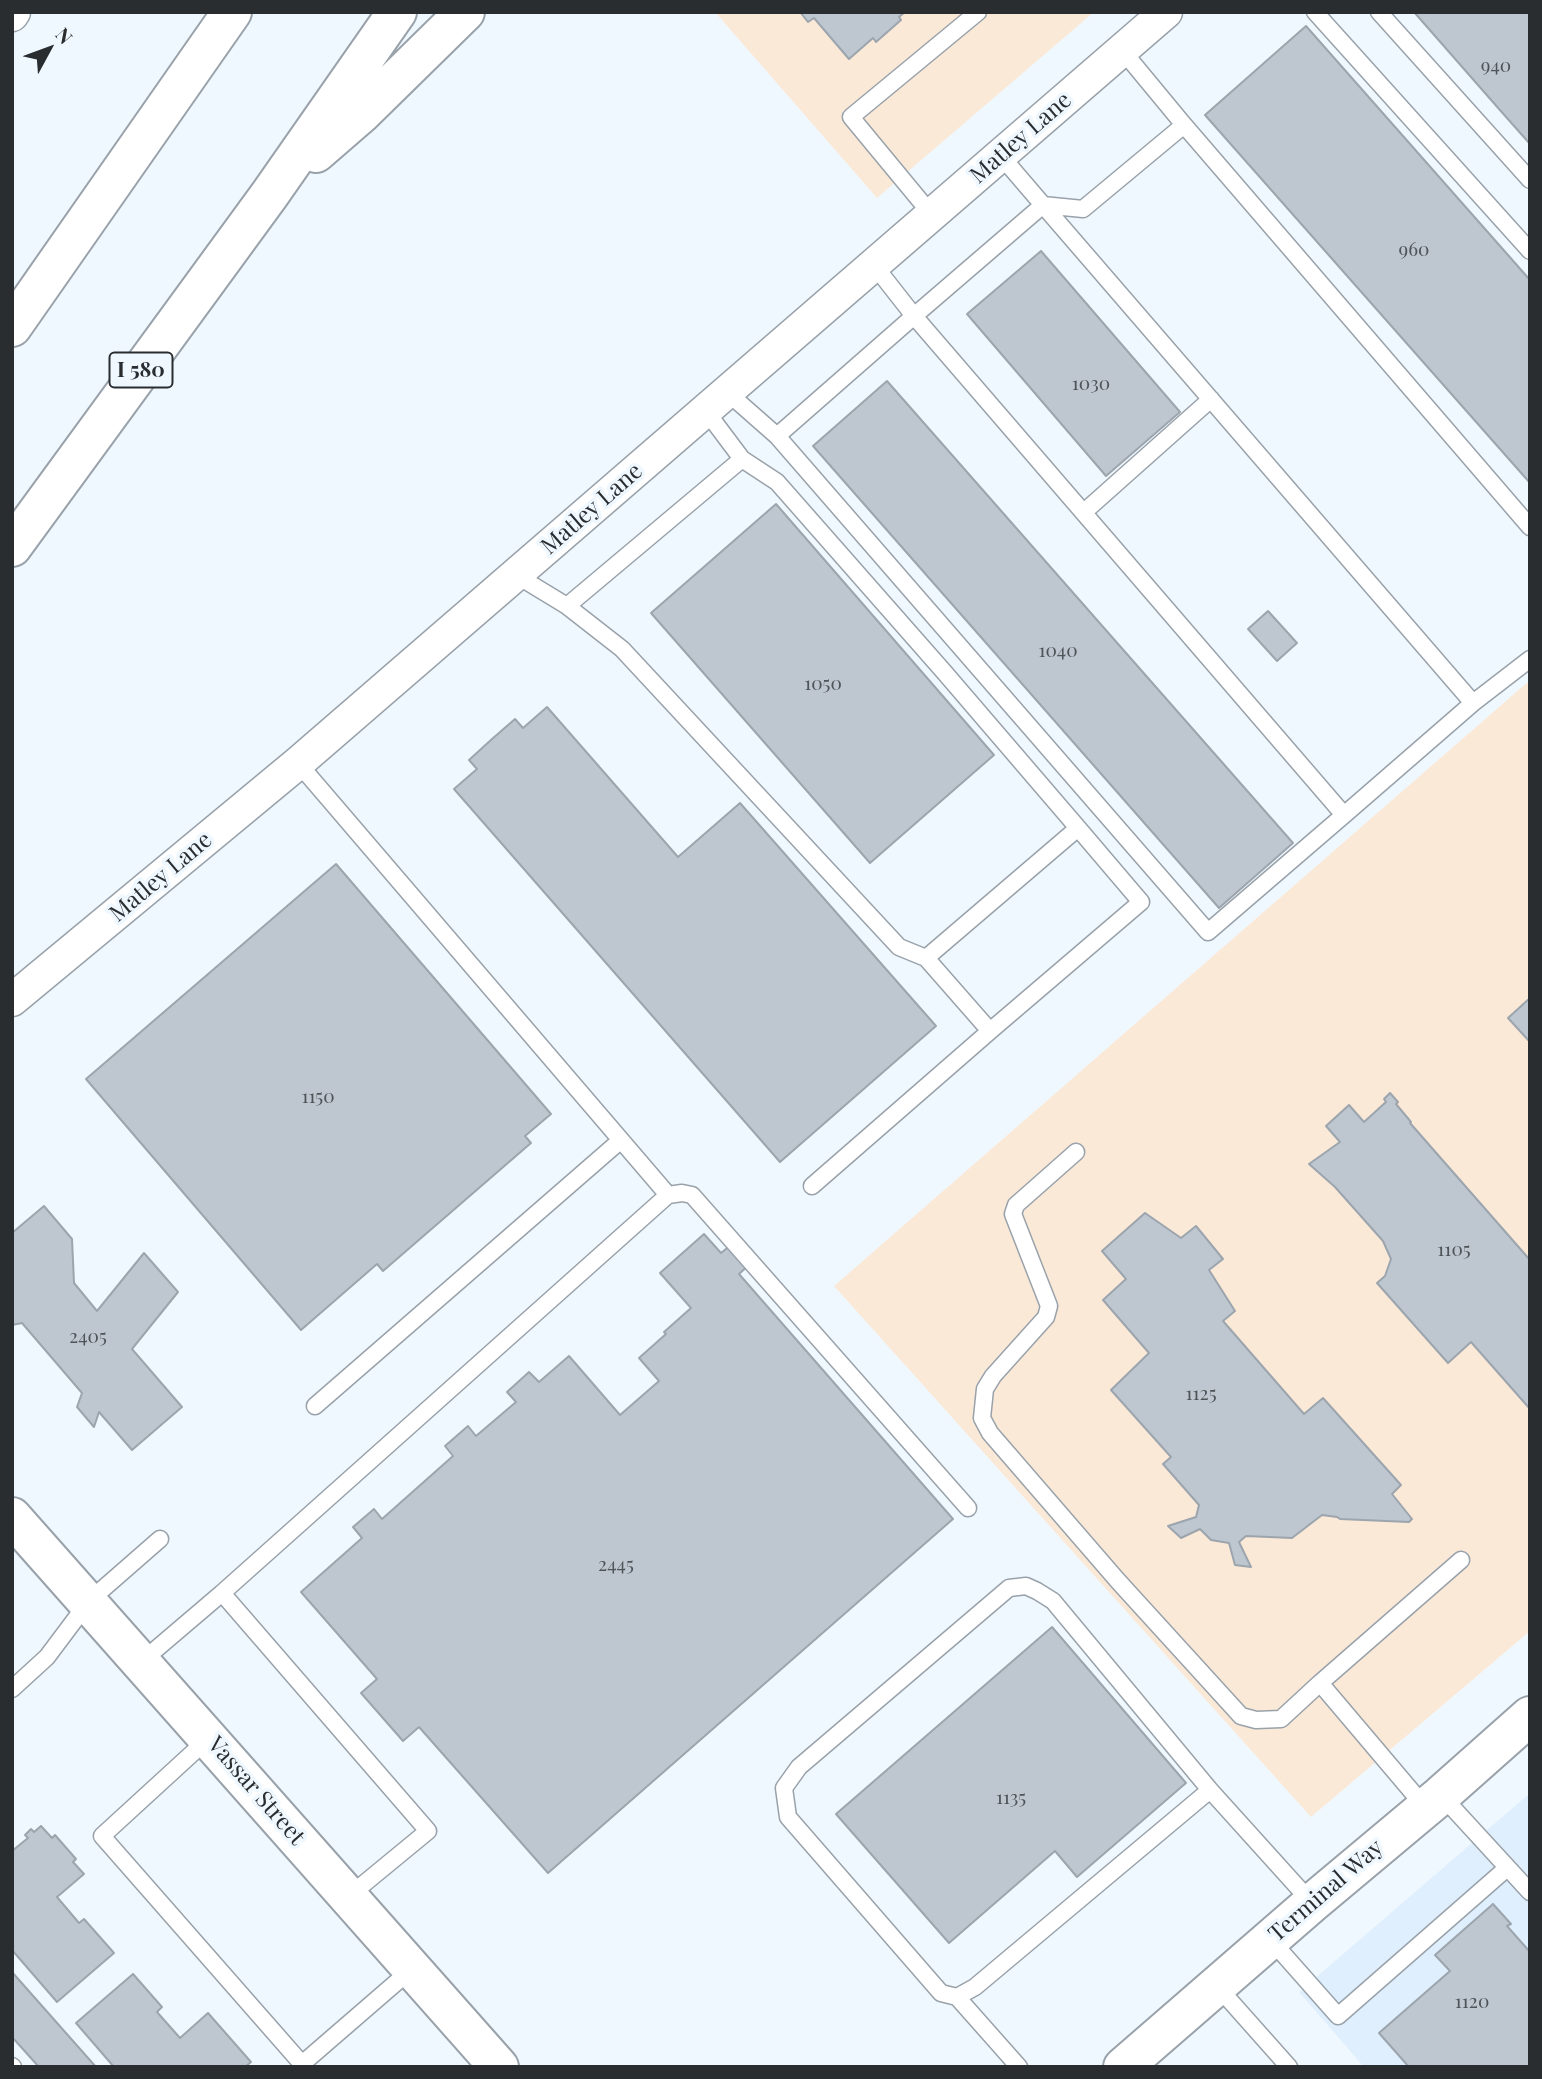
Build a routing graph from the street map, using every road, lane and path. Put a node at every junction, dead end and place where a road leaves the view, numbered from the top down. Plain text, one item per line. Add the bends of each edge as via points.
1 (232, 12) edge
2 (397, 12) edge
3 (465, 12) edge
4 (978, 12) edge
5 (1166, 12) edge
6 (1315, 12) edge
7 (1378, 12) edge
8 (1122, 50) junction
9 (1184, 125) junction
10 (1001, 156) junction
11 (1530, 180) edge
12 (270, 194) junction
13 (1043, 205) junction
14 (932, 215) junction
15 (1530, 251) edge
16 (874, 265) junction
17 (914, 316) junction
18 (12, 327) edge
19 (1211, 399) junction
20 (716, 402) junction
21 (777, 436) junction
22 (742, 459) junction
23 (1084, 512) junction
24 (1530, 527) edge
25 (12, 547) edge
26 (516, 575) junction
27 (567, 606) junction
28 (1530, 659) edge
29 (1473, 703) junction
30 (298, 763) junction
31 (1344, 815) junction
32 (1078, 828) junction
33 (926, 958) junction
34 (12, 999) edge
35 (990, 1031) junction
36 (621, 1140) junction
37 (1076, 1152) dead end
38 (812, 1186) dead end
39 (668, 1195) junction
40 (315, 1406) dead end
41 (968, 1508) dead end
42 (12, 1517) edge
43 (160, 1539) dead end
44 (1461, 1560) dead end
45 (222, 1593) junction
46 (89, 1601) junction
47 (141, 1662) junction
48 (1320, 1683) junction
49 (13, 1688) edge
50 (1530, 1716) edge
51 (209, 1738) junction
52 (1210, 1790) junction
53 (1433, 1801) junction
54 (1507, 1868) junction
55 (1530, 1892) edge
56 (349, 1896) junction
57 (1312, 1903) junction
58 (1270, 1939) junction
59 (413, 1968) junction
60 (1217, 1986) junction
61 (957, 1997) junction
62 (301, 2066) edge
63 (499, 2067) edge
64 (1019, 2067) edge
65 (1123, 2067) edge
66 (1289, 2067) edge

1 - 18 main road
2 - 12 main road, I 580
3 - 12 main road via 361,114
4 - 14 lane via 851,117
5 - 8 street, Matley Lane
6 - 15 lane
7 - 11 lane
8 - 9 lane
8 - 10 street, Matley Lane
9 - 13 lane via 1083,209
9 - 24 lane
10 - 13 lane
10 - 14 street, Matley Lane
12 - 25 main road, I 580
13 - 17 lane
13 - 19 lane
14 - 16 street, Matley Lane
16 - 17 lane
16 - 20 street, Matley Lane
17 - 21 lane
17 - 23 lane
19 - 23 lane
19 - 29 lane
20 - 21 lane
20 - 22 lane
20 - 26 street, Matley Lane
21 - 31 lane via 1208,932
22 - 27 lane
22 - 32 lane via 777,482
23 - 31 lane
26 - 27 lane
26 - 30 street, Matley Lane
27 - 33 lane via 622,649 899,947
28 - 29 lane
29 - 31 lane
30 - 34 street, Matley Lane
30 - 36 lane
32 - 33 lane
32 - 35 lane via 1142,902
33 - 35 lane
35 - 38 lane
36 - 39 lane
36 - 40 lane
37 - 48 lane via 1016,1205 1013,1214 1049,1306 1046,1317 985,1388 982,1418 1118,1581 1241,1716 1281,1719
39 - 41 lane via 692,1195
39 - 45 lane
42 - 46 main road, Vassar Street
43 - 46 lane
44 - 48 lane
45 - 47 lane
45 - 56 lane via 428,1831
46 - 47 main road, Vassar Street
46 - 49 lane via 47,1657
47 - 51 main road, Vassar Street
48 - 53 lane
50 - 53 main road, Terminal Way
51 - 56 main road, Vassar Street
51 - 62 lane via 102,1836
52 - 57 lane
52 - 61 lane via 975,1987
52 - 61 lane via 1053,1601 1026,1587 1009,1588 799,1767 784,1787 788,1816 941,1993
53 - 54 lane
53 - 57 main road, Terminal Way
54 - 55 lane
54 - 58 lane via 1338,2016
56 - 59 main road, Vassar Street
57 - 58 main road, Terminal Way
58 - 60 main road, Terminal Way
59 - 62 lane
59 - 63 main road, Vassar Street
60 - 65 main road, Terminal Way
60 - 66 lane
61 - 64 lane

